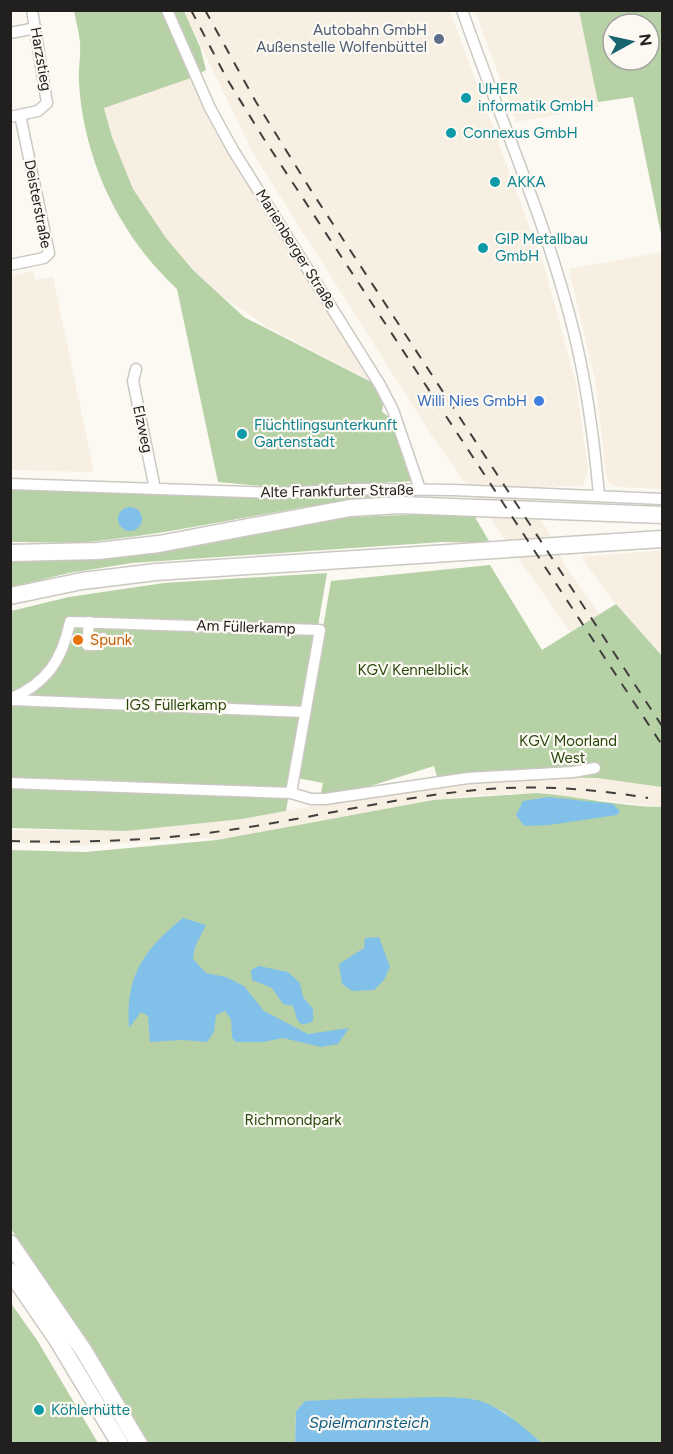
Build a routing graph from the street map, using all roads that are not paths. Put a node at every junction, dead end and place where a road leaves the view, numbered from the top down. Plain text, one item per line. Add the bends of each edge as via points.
1 (33, 10) edge
2 (168, 10) edge
3 (462, 10) edge
4 (36, 28) junction
5 (10, 33) edge
6 (15, 116) edge
7 (10, 265) edge
8 (136, 369) dead end
9 (10, 484) edge
10 (155, 489) junction
11 (420, 489) junction
12 (599, 495) junction
13 (663, 499) edge
14 (663, 515) edge
15 (663, 539) edge
16 (10, 553) edge
17 (122, 575) junction
18 (10, 596) edge
19 (10, 604) edge
20 (89, 622) junction
21 (103, 638) dead end
22 (10, 699) edge
23 (306, 712) junction
24 (595, 768) dead end
25 (10, 783) edge
26 (291, 793) junction
27 (10, 1244) edge
28 (10, 1271) edge
29 (120, 1443) edge
30 (139, 1443) edge

1 - 4 street, Harzstieg
2 - 11 street, Marienberger Straße via 226,139 390,402
3 - 12 street via 567,305 586,391
4 - 5 street
4 - 6 street, Harzstieg via 47,103 38,111
6 - 7 street, Deisterstraße via 49,253 44,258
8 - 10 street, Elzweg via 133,381
9 - 10 street, Alte Frankfurter Straße
10 - 11 street, Alte Frankfurter Straße via 280,493
11 - 12 street, Alte Frankfurter Straße
12 - 13 street, Alte Frankfurter Straße
14 - 16 highway via 400,505 360,507 159,544 87,552
15 - 17 highway
17 - 18 highway
17 - 19 highway
20 - 21 street via 87,645 98,645
20 - 22 street, Am Füllerkamp via 70,622 64,648 53,666 29,689
20 - 23 street, Am Füllerkamp via 320,630
22 - 23 street, Am Füllerkamp
23 - 26 street, Am Füllerkamp
24 - 26 street via 468,778 324,799
25 - 26 street
27 - 30 highway via 84,1351
28 - 29 highway

